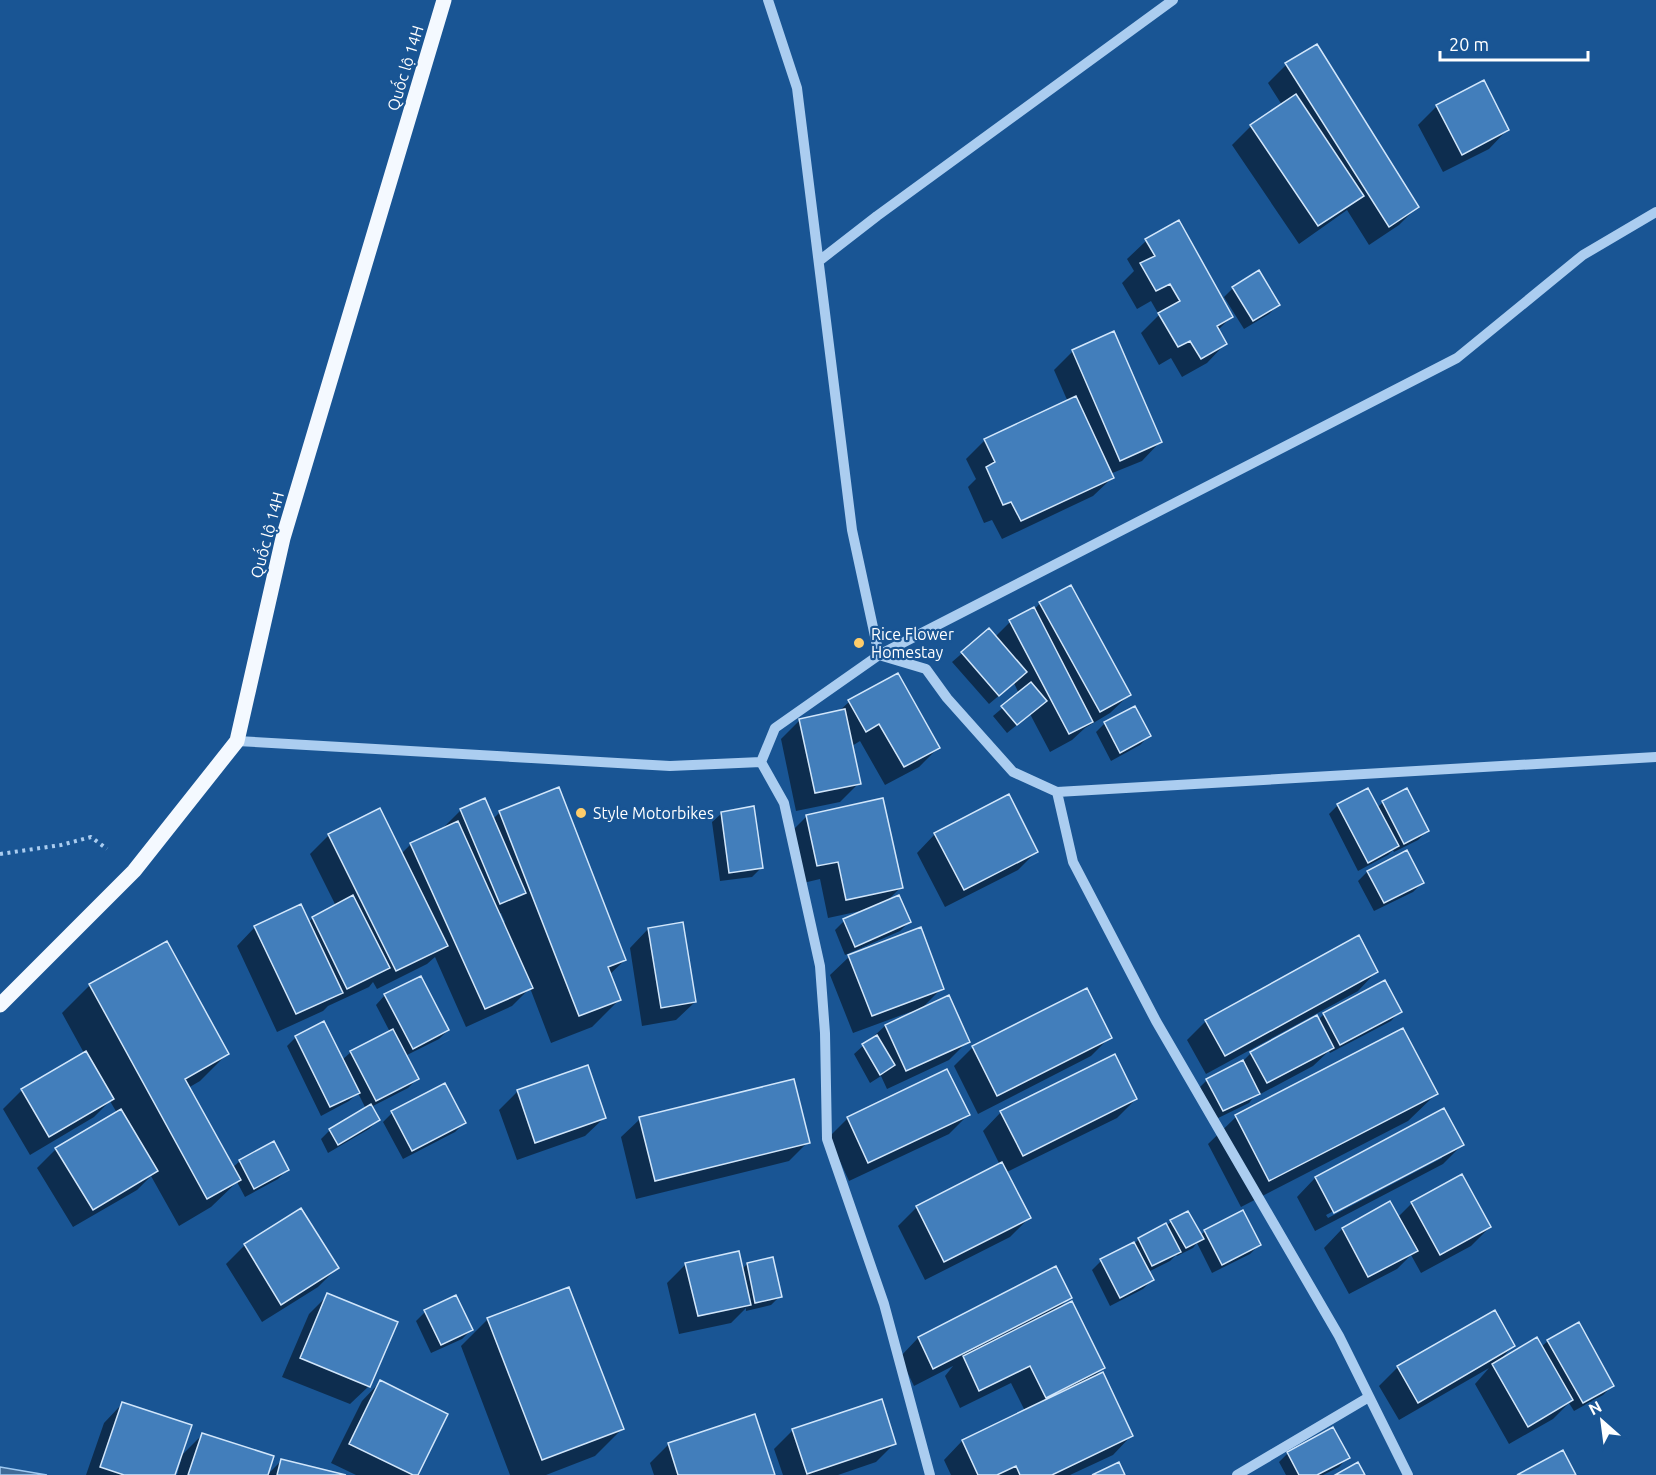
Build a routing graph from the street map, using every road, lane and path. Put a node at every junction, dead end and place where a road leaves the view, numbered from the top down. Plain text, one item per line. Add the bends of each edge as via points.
1 (444, 0) edge
2 (768, 0) edge
3 (1173, 0) edge
4 (1656, 212) edge
5 (819, 261) junction
6 (879, 655) junction
7 (237, 741) junction
8 (1656, 757) edge
9 (761, 762) junction
10 (1057, 792) junction
11 (0, 854) edge
12 (134, 871) junction
13 (0, 1005) edge
14 (1369, 1397) junction
15 (1251, 1472) edge
16 (930, 1475) edge
17 (1237, 1475) edge
18 (1408, 1475) edge

1 - 7 main road, Quốc lộ 14H via 283,538
2 - 5 street via 797,88
3 - 5 street
4 - 6 street via 1583,255 1457,358
5 - 6 street via 852,530
6 - 9 street via 775,728
6 - 10 street via 926,669 1013,772
7 - 9 street via 670,766
7 - 12 main road, Quốc lộ 14H
8 - 10 street
9 - 16 street via 784,803 820,966 827,1139 884,1304
10 - 14 street via 1073,862 1156,1021 1339,1336
11 - 12 path via 91,837
12 - 13 main road, Quốc lộ 14H
14 - 15 street
14 - 18 street
15 - 17 street

